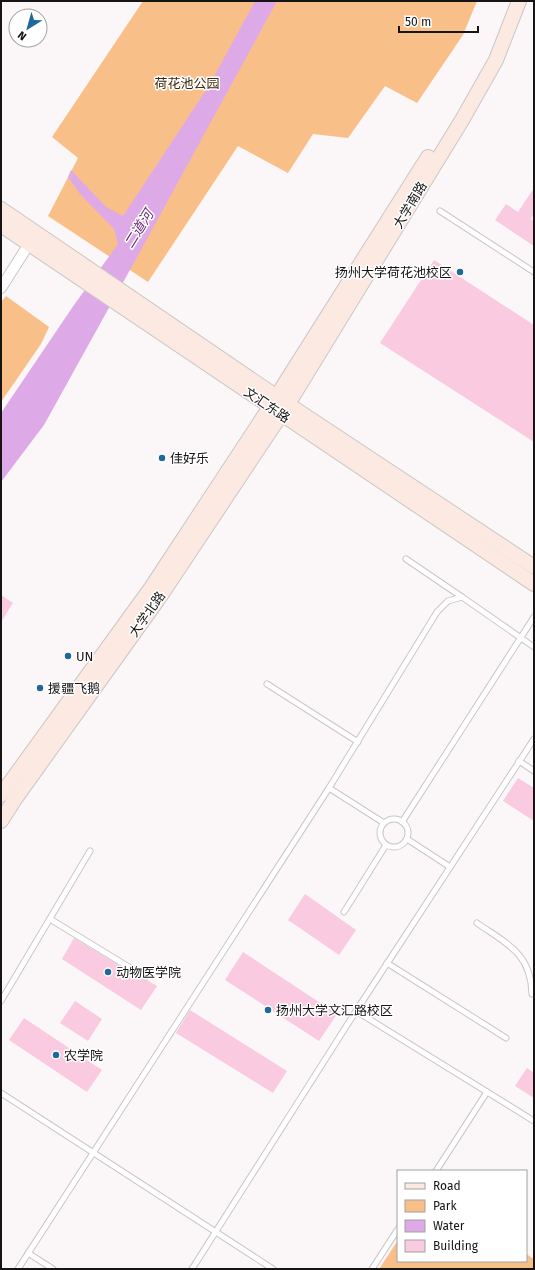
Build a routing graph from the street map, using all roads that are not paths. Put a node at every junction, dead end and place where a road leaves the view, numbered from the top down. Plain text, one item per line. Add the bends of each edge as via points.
1 (509, 1) edge
2 (519, 1) edge
3 (1, 209) edge
4 (440, 211) dead end
5 (1, 225) edge
6 (29, 244) junction
7 (534, 272) edge
8 (87, 275) junction
9 (1, 288) edge
10 (279, 406) junction
11 (406, 559) dead end
12 (534, 567) edge
13 (534, 584) edge
14 (462, 597) junction
15 (534, 617) edge
16 (520, 638) junction
17 (534, 647) edge
18 (267, 684) dead end
19 (534, 739) edge
20 (358, 742) junction
21 (519, 761) junction
22 (534, 771) edge
23 (329, 788) junction
24 (1, 795) edge
25 (1, 820) edge
26 (402, 822) junction
27 (384, 823) junction
28 (407, 838) junction
29 (386, 845) junction
30 (90, 851) dead end
31 (450, 867) junction
32 (344, 912) dead end
33 (50, 919) junction
34 (477, 924) dead end
35 (387, 964) junction
36 (144, 977) dead end
37 (534, 994) edge
38 (1, 1001) edge
39 (356, 1011) junction
40 (506, 1038) dead end
41 (487, 1092) junction
42 (1, 1093) edge
43 (534, 1121) edge
44 (94, 1152) junction
45 (437, 1170) edge
46 (397, 1231) edge
47 (215, 1232) junction
48 (28, 1253) junction
49 (18, 1269) edge
50 (53, 1269) edge
51 (192, 1269) edge
52 (273, 1269) edge
53 (372, 1269) edge

1 - 10 street, 大学南路 via 488,55 453,118
2 - 10 street, 大学南路 via 496,60 466,113
3 - 8 street, 文汇东路
4 - 7 lane
5 - 6 street, 文汇东路
6 - 8 street, 文汇东路
6 - 9 street
8 - 10 street, 文汇东路
10 - 12 street, 文汇东路
10 - 13 street, 文汇东路
10 - 24 street, 大学北路
10 - 25 street, 大学北路 via 159,598
11 - 14 lane
14 - 16 lane
14 - 20 lane via 448,601 437,612
15 - 16 lane
16 - 17 lane
16 - 26 lane
18 - 20 lane
19 - 21 lane
20 - 23 lane
21 - 22 lane
21 - 31 lane
23 - 27 lane
23 - 44 lane
26 - 27 lane via 392,819
26 - 28 lane via 407,829
27 - 29 lane via 380,832
28 - 29 lane via 400,846
28 - 31 lane
29 - 32 lane
30 - 33 lane
31 - 35 lane
33 - 36 lane
33 - 38 lane
34 - 37 lane via 517,951 528,968
35 - 39 lane
35 - 40 lane
39 - 41 lane
39 - 47 lane
41 - 43 lane
41 - 45 lane
42 - 44 lane
44 - 47 lane
44 - 48 lane
46 - 53 lane
47 - 51 lane
47 - 52 lane
48 - 49 lane
48 - 50 lane

